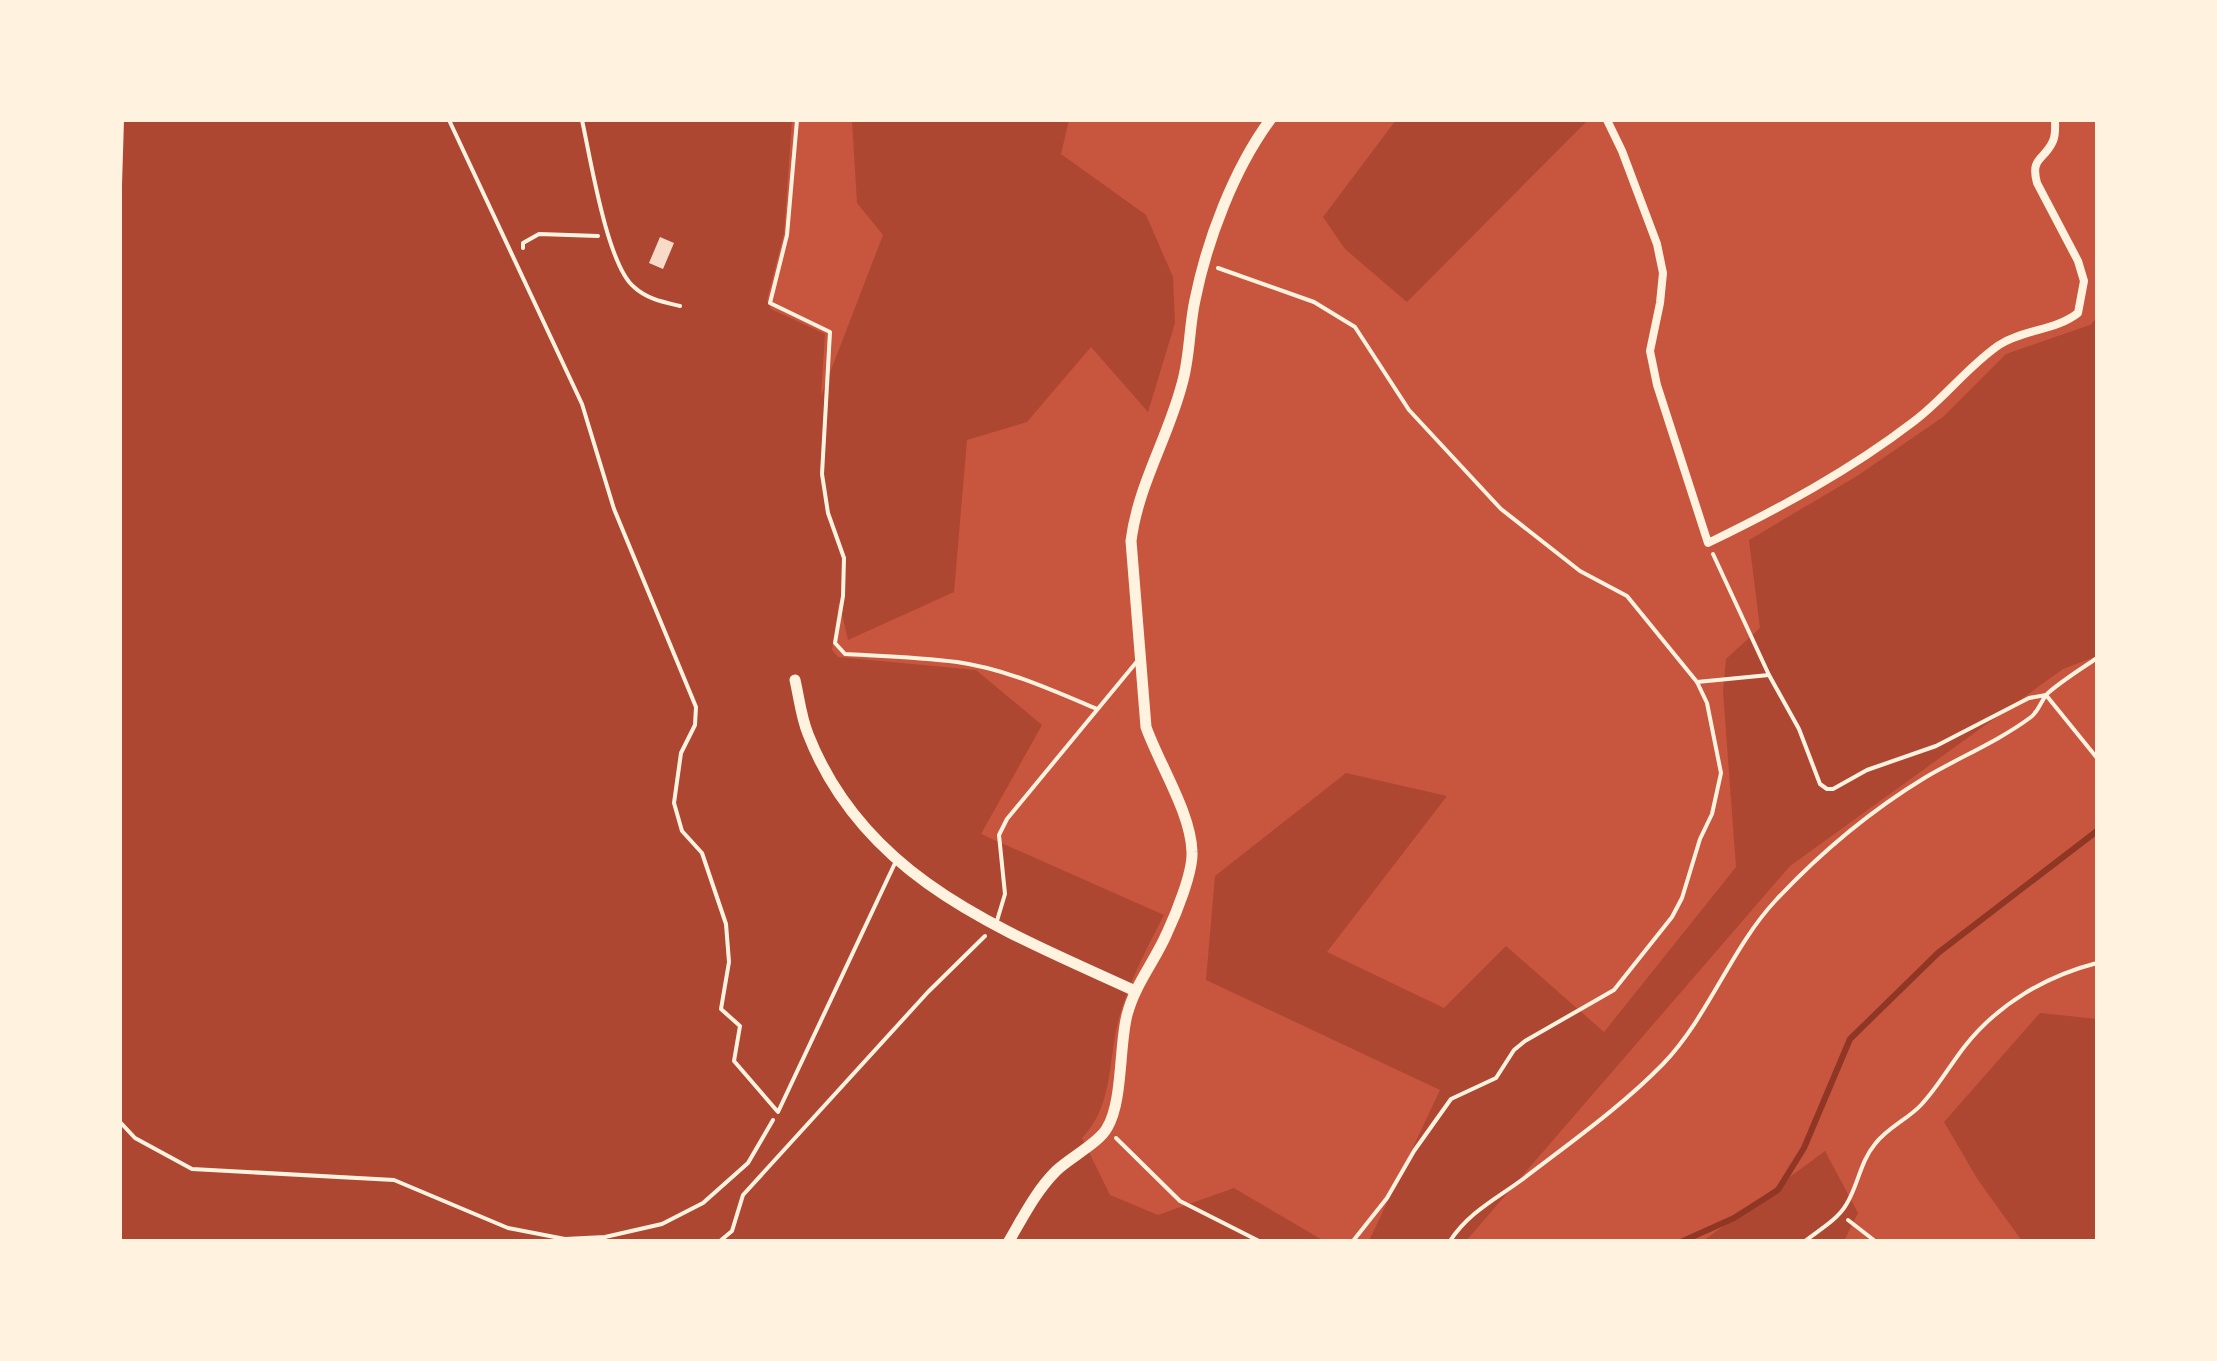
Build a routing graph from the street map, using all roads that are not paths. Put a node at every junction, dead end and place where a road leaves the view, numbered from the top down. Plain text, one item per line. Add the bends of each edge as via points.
1 (449, 120) edge
2 (582, 120) edge
3 (797, 120) edge
4 (1270, 120) edge
5 (1607, 120) edge
6 (2055, 120) edge
7 (680, 306) dead end
8 (1140, 657) junction
9 (795, 680) dead end
10 (1097, 709) junction
11 (896, 861) junction
12 (996, 926) junction
13 (2097, 963) edge
14 (1135, 991) junction
15 (1009, 1241) edge
16 (1805, 1241) edge

1 - 11 lane via 582,404 614,509 696,707 695,725 681,753 674,803 682,831 702,853 726,924 729,962 721,1009 740,1026 734,1061 778,1112
2 - 7 lane via 608,238 631,286
3 - 10 lane via 787,235 770,303 830,332 822,474 828,513 844,558 835,643 845,654 958,662 1000,672
4 - 8 street via 1229,193 1204,264 1182,384 1135,514 1131,541
5 - 6 street via 1657,244 1663,273 1650,351 1708,543 1854,464 1915,421 2001,344 2078,313 2084,281 2078,261 2034,170 2055,136
8 - 10 lane
8 - 14 street via 1146,727 1173,787 1192,852 1166,936
9 - 11 street via 806,730 821,763 853,814
10 - 12 lane via 999,835 1005,894
11 - 12 street
12 - 14 street
13 - 16 lane via 2051,977 2014,999 1966,1044 1937,1088 1875,1143 1840,1214
14 - 15 street via 1107,1129 1056,1171

